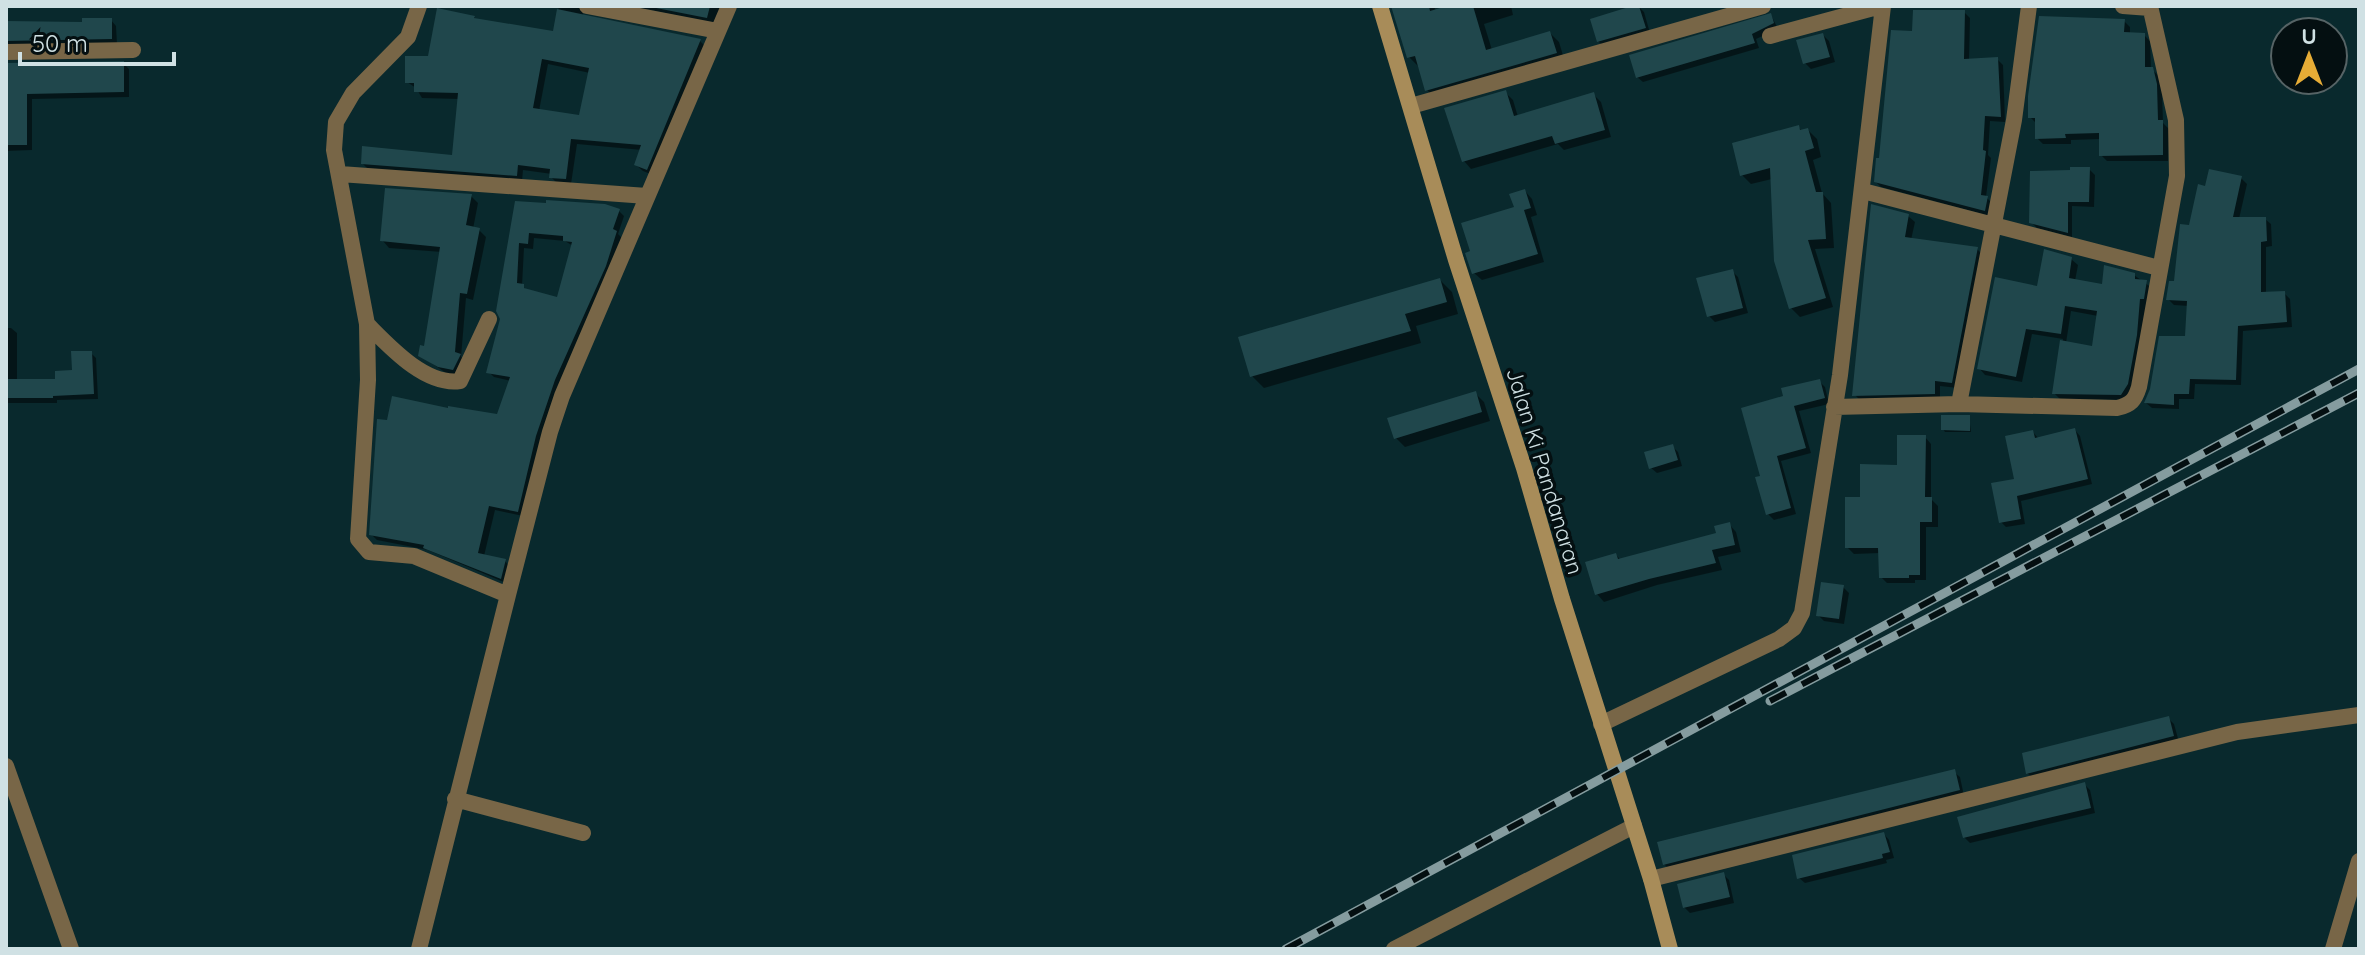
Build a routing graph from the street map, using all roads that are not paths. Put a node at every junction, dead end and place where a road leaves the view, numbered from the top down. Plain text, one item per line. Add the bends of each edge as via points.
1 (419, 6) edge
2 (587, 6) edge
3 (729, 6) edge
4 (1380, 6) edge
5 (1763, 6) edge
6 (1882, 6) edge
7 (2029, 6) edge
8 (2123, 6) edge
9 (2150, 7) edge
10 (669, 13) edge
11 (718, 31) junction
12 (1770, 36) dead end
13 (133, 50) dead end
14 (6, 52) edge
15 (1411, 106) junction
16 (340, 174) junction
17 (1863, 191) junction
18 (647, 196) junction
19 (1993, 224) junction
20 (2159, 268) junction
21 (489, 319) dead end
22 (367, 324) junction
23 (1959, 404) junction
24 (1834, 407) junction
25 (508, 595) junction
26 (2359, 715) edge
27 (1601, 724) junction
28 (6, 766) edge
29 (455, 799) junction
30 (13, 803) edge
31 (1634, 826) junction
32 (583, 833) dead end
33 (2359, 861) edge
34 (1651, 879) junction
35 (2352, 906) edge
36 (71, 949) edge
37 (419, 949) edge
38 (1394, 949) edge
39 (1670, 949) edge
40 (2333, 949) edge

1 - 16 street via 408,37 353,93 336,122 334,150
2 - 10 street
3 - 11 street
4 - 15 main road, Jalan Ki Pandanaran
5 - 15 street
6 - 12 street
6 - 17 street
7 - 19 street
8 - 9 street
9 - 20 street via 2178,147
10 - 11 street
11 - 18 street
13 - 14 street
15 - 27 main road, Jalan Ki Pandanaran
16 - 18 street
16 - 22 street
17 - 19 street
17 - 24 street
18 - 25 street via 562,396
19 - 20 street
19 - 23 street
20 - 23 street via 2139,387 2131,403 2117,408
21 - 22 street via 460,381 451,383 401,359
22 - 25 street via 358,539 369,552 414,556
23 - 24 street
24 - 27 street via 1802,613 1794,628
25 - 29 street
26 - 34 street via 2237,732
27 - 31 main road, Jalan Ki Pandanaran
28 - 30 street
29 - 32 street
29 - 37 street
30 - 36 street
31 - 34 main road, Jalan Ki Pandanaran
31 - 38 street
33 - 35 street
34 - 39 main road, Jalan Ki Pandanaran
35 - 40 street

